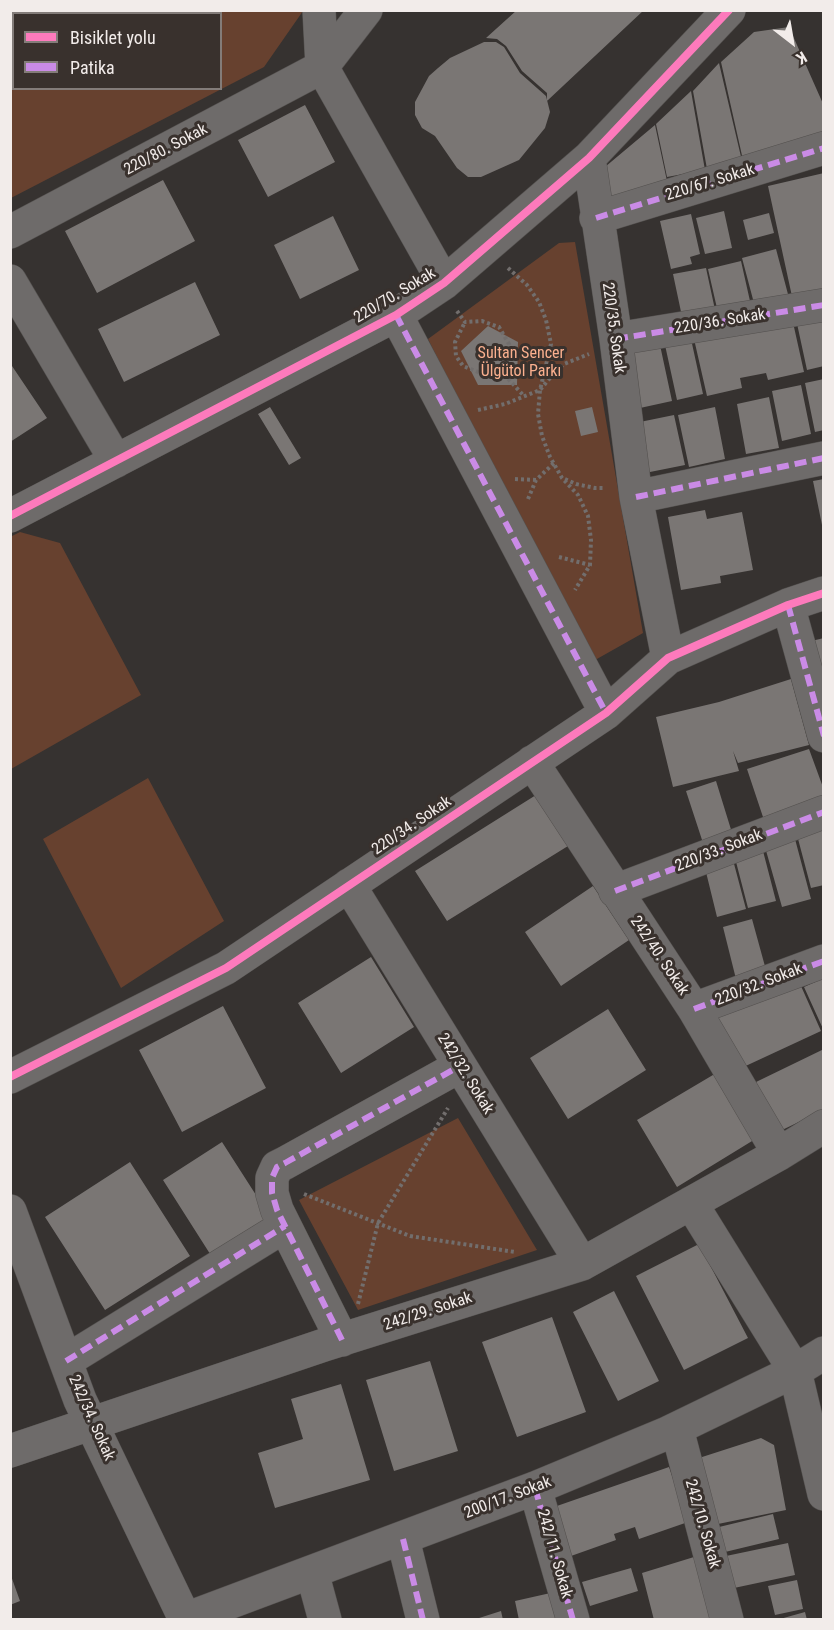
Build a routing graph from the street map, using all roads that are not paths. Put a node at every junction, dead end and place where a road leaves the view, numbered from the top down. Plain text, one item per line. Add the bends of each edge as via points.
1 (319, 10) edge
2 (366, 10) edge
3 (729, 10) edge
4 (322, 67) junction
5 (824, 148) edge
6 (589, 158) junction
7 (596, 218) junction
8 (10, 232) edge
9 (10, 281) edge
10 (441, 285) junction
11 (824, 305) edge
12 (396, 315) junction
13 (615, 339) junction
14 (824, 458) edge
15 (116, 461) junction
16 (634, 490) junction
17 (10, 516) edge
18 (824, 593) edge
19 (788, 605) junction
20 (668, 658) junction
21 (606, 713) junction
22 (824, 736) edge
23 (532, 762) junction
24 (824, 812) edge
25 (349, 885) junction
26 (615, 891) junction
27 (824, 961) edge
28 (694, 1009) junction
29 (460, 1066) junction
30 (10, 1077) edge
31 (824, 1126) edge
32 (779, 1154) junction
33 (691, 1203) junction
34 (10, 1211) edge
35 (285, 1226) junction
36 (582, 1263) junction
37 (349, 1326) junction
38 (824, 1353) edge
39 (66, 1361) junction
40 (795, 1371) junction
41 (91, 1422) junction
42 (677, 1429) junction
43 (10, 1451) edge
44 (535, 1488) junction
45 (824, 1494) edge
46 (403, 1539) junction
47 (312, 1572) junction
48 (184, 1619) edge
49 (325, 1620) edge
50 (423, 1620) edge
51 (573, 1620) edge
52 (727, 1620) edge

1 - 4 street
2 - 4 street, 220/80. Sokak
3 - 6 street, 220/70. Sokak
4 - 8 street, 220/80. Sokak
4 - 10 street
5 - 7 street, 220/67. Sokak
6 - 7 street, 220/35. Sokak
6 - 10 street, 220/70. Sokak
7 - 13 street, 220/35. Sokak
9 - 15 street
10 - 12 street, 220/70. Sokak
11 - 13 street, 220/36. Sokak
12 - 15 street, 220/70. Sokak
12 - 21 street
13 - 16 street, 220/35. Sokak
14 - 16 street
15 - 17 street, 220/70. Sokak
16 - 20 street, 220/35. Sokak
18 - 19 street, 220/34. Sokak
19 - 20 street, 220/34. Sokak
19 - 22 street
20 - 21 street, 220/34. Sokak
21 - 23 street, 220/34. Sokak
23 - 25 street, 220/34. Sokak
23 - 26 street, 242/40. Sokak
24 - 26 street, 220/33. Sokak
25 - 29 street, 242/32. Sokak
25 - 30 street, 220/34. Sokak via 226,968
26 - 28 street, 242/40. Sokak
27 - 28 street, 220/32. Sokak
28 - 32 street, 242/40. Sokak
29 - 35 street via 277,1167 272,1192
29 - 36 street, 242/32. Sokak
31 - 32 street, 242/29. Sokak
32 - 33 street, 242/29. Sokak
33 - 36 street, 242/29. Sokak
33 - 40 street
34 - 39 street, 242/34. Sokak
35 - 37 street
35 - 39 street
36 - 37 street, 242/29. Sokak
37 - 41 street, 242/29. Sokak
38 - 40 street, 200/17. Sokak
39 - 41 street, 242/34. Sokak
40 - 42 street, 200/17. Sokak
40 - 45 street
41 - 43 street, 242/29. Sokak
41 - 48 street, 242/34. Sokak
42 - 44 street, 200/17. Sokak
42 - 52 street, 242/10. Sokak
44 - 46 street, 200/17. Sokak
44 - 51 street, 242/11. Sokak
46 - 47 street, 200/17. Sokak
46 - 50 street
47 - 48 street, 200/17. Sokak
47 - 49 street

